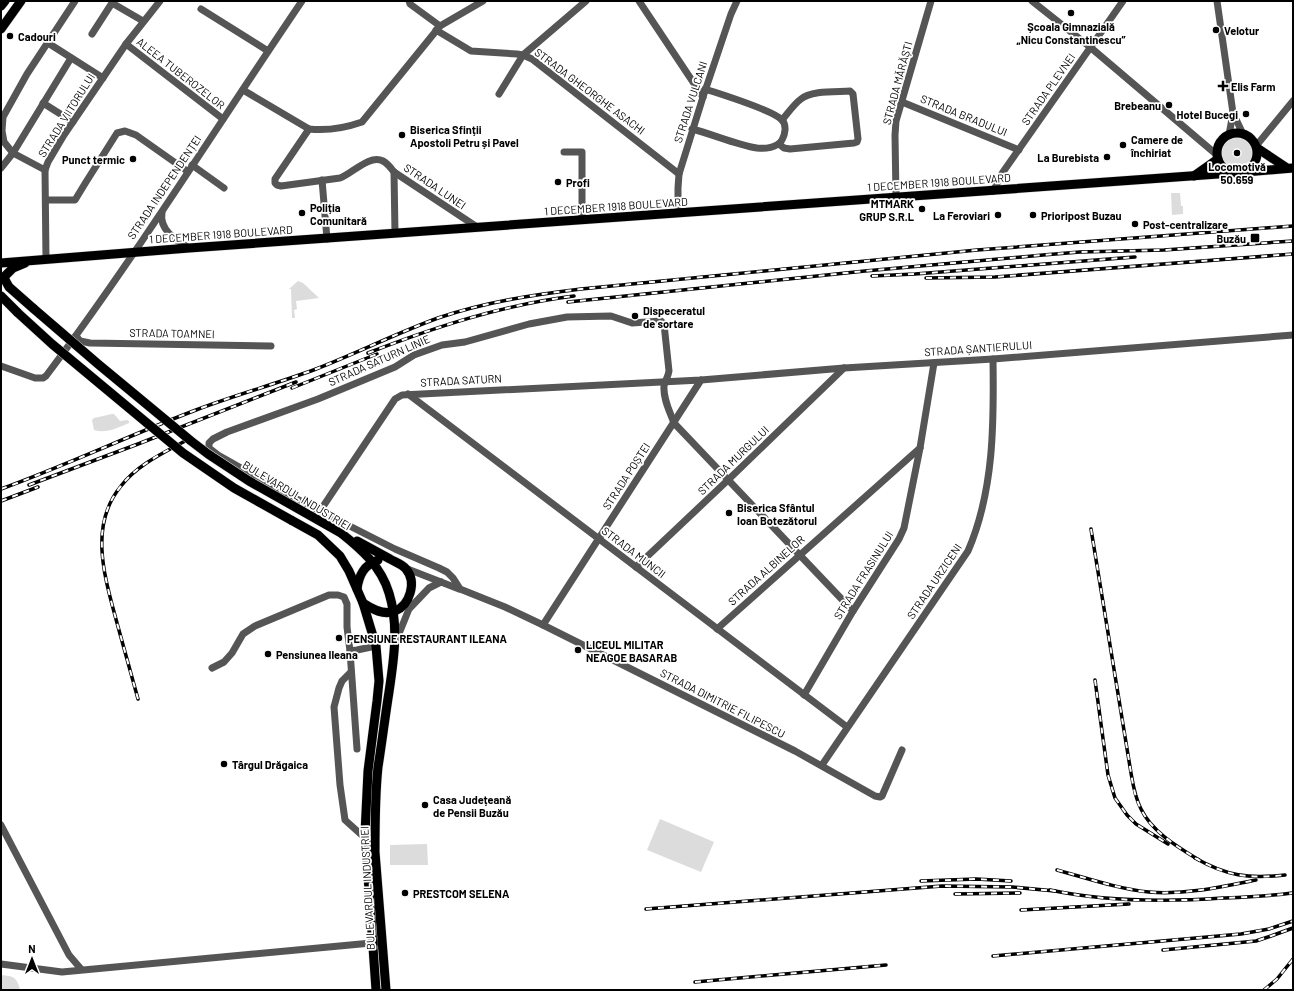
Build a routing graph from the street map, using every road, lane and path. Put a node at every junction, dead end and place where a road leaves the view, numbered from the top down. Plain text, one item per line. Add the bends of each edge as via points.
1 (5, 1) edge
2 (21, 1) edge
3 (75, 1) edge
4 (160, 1) edge
5 (302, 1) edge
6 (409, 1) edge
7 (483, 1) edge
8 (586, 1) edge
9 (639, 1) edge
10 (738, 1) edge
11 (931, 1) edge
12 (1032, 1) edge
13 (1123, 1) edge
14 (1217, 1) edge
15 (113, 2) edge
16 (1, 6) edge
17 (201, 9) dead end
18 (143, 22) junction
19 (438, 28) junction
20 (1, 29) edge
21 (92, 34) dead end
22 (48, 43) junction
23 (126, 44) junction
24 (1090, 47) junction
25 (268, 51) junction
26 (523, 54) junction
27 (71, 58) junction
28 (103, 78) junction
29 (705, 89) junction
30 (243, 90) junction
31 (500, 94) dead end
32 (703, 97) junction
33 (1293, 101) edge
34 (902, 102) junction
35 (43, 103) junction
36 (1233, 113) junction
37 (223, 119) junction
38 (782, 120) junction
39 (73, 122) junction
40 (309, 129) junction
41 (692, 129) junction
42 (1243, 134) junction
43 (1229, 135) junction
44 (779, 144) junction
45 (1256, 147) junction
46 (1019, 150) junction
47 (564, 152) dead end
48 (12, 153) junction
49 (1217, 157) junction
50 (1, 168) edge
51 (189, 168) junction
52 (1290, 168) edge
53 (45, 170) junction
54 (394, 172) junction
55 (1245, 172) junction
56 (1232, 173) junction
57 (679, 174) junction
58 (1193, 177) junction
59 (322, 180) junction
60 (224, 188) dead end
61 (992, 191) junction
62 (896, 197) junction
63 (46, 200) junction
64 (162, 211) junction
65 (678, 213) junction
66 (582, 220) junction
67 (477, 227) junction
68 (395, 234) junction
69 (327, 239) junction
70 (189, 248) junction
71 (133, 252) junction
72 (46, 259) junction
73 (32, 260) junction
74 (1, 263) edge
75 (1, 267) edge
76 (3, 280) edge
77 (1, 296) edge
78 (1293, 335) edge
79 (76, 336) junction
80 (271, 346) dead end
81 (993, 359) junction
82 (934, 363) junction
83 (1, 366) edge
84 (844, 368) junction
85 (701, 380) junction
86 (665, 382) junction
87 (408, 394) junction
88 (674, 424) junction
89 (920, 448) junction
90 (728, 480) junction
91 (320, 511) junction
92 (340, 532) junction
93 (598, 539) junction
94 (800, 555) junction
95 (390, 559) junction
96 (372, 562) junction
97 (636, 566) junction
98 (405, 568) junction
99 (441, 582) junction
100 (357, 589) junction
101 (460, 589) junction
102 (423, 595) junction
103 (363, 603) junction
104 (404, 604) junction
105 (853, 611) junction
106 (394, 612) junction
107 (543, 625) junction
108 (717, 629) junction
109 (394, 645) junction
110 (376, 646) junction
111 (350, 651) junction
112 (212, 668) dead end
113 (351, 672) junction
114 (804, 695) junction
115 (847, 727) junction
116 (357, 749) dead end
117 (902, 750) dead end
118 (822, 765) junction
119 (1, 826) edge
120 (365, 838) junction
121 (377, 942) junction
122 (1, 964) edge
123 (81, 969) junction
124 (376, 990) edge
125 (386, 990) edge

1 - 16 main road
2 - 20 main road
3 - 22 street
4 - 18 street, STRADA VIITORULUI
5 - 25 street, STRADA INDEPENDENȚEI
6 - 19 street, STRADA GHEORGHE ASACHI
7 - 19 street
8 - 26 street
9 - 32 street
10 - 29 street, STRADA VULCANI
11 - 34 street, STRADA MĂRĂȘTI
12 - 24 street
13 - 24 street, STRADA PLEVNEI
14 - 36 street
15 - 18 street
15 - 21 street
17 - 25 street
18 - 23 street, STRADA VIITORULUI
19 - 26 street, STRADA GHEORGHE ASACHI via 471,52
19 - 40 street via 362,122 335,129
22 - 27 street
22 - 48 street via 3,117 4,142
23 - 28 street, STRADA VIITORULUI
23 - 37 street, ALEEA TUBEROZELOR
24 - 46 street, STRADA PLEVNEI
24 - 49 street
25 - 30 street, STRADA INDEPENDENȚEI
26 - 31 street
26 - 57 street, STRADA GHEORGHE ASACHI
27 - 28 street
27 - 35 street
28 - 39 street, STRADA VIITORULUI
29 - 32 street, STRADA VULCANI
29 - 38 street
30 - 37 street, STRADA INDEPENDENȚEI
30 - 40 street
32 - 41 street, STRADA VULCANI
33 - 45 street
34 - 46 street, STRADA BRADULUI
34 - 62 street, STRADA MĂRĂȘTI via 895,135
35 - 39 street
35 - 48 street
36 - 42 street
36 - 43 street
37 - 51 street, STRADA INDEPENDENȚEI
38 - 44 street via 785,131
38 - 44 street via 806,95 850,91 853,94 858,139 854,143 790,149
39 - 53 street, STRADA VIITORULUI
40 - 59 street via 275,179 275,183 282,186
41 - 44 street via 758,148
41 - 57 street, STRADA VULCANI
42 - 43 main road
42 - 45 main road
43 - 49 main road via 1218,145
45 - 52 main road
45 - 55 main road via 1255,162
46 - 61 street, STRADA PLEVNEI
47 - 66 street via 582,152
48 - 50 street
48 - 53 street
49 - 56 main road via 1223,168
49 - 58 main road
51 - 60 street
51 - 63 street via 136,135 125,131 117,133 76,200
51 - 64 street, STRADA INDEPENDENȚEI
52 - 55 main road
53 - 63 street, STRADA VIITORULUI
54 - 59 street, STRADA LUNEI via 379,160 365,162 340,178
54 - 67 street, STRADA LUNEI
54 - 68 street
55 - 56 main road
56 - 58 main road, 1 DECEMBER 1918 BOULEVARD
57 - 65 street, STRADA VULCANI
58 - 61 main road, 1 DECEMBER 1918 BOULEVARD
59 - 69 street
61 - 62 main road, 1 DECEMBER 1918 BOULEVARD
62 - 65 main road, 1 DECEMBER 1918 BOULEVARD
63 - 72 street, STRADA VIITORULUI
64 - 70 street via 166,231
64 - 71 street, STRADA INDEPENDENȚEI
65 - 66 main road, 1 DECEMBER 1918 BOULEVARD
66 - 67 main road, 1 DECEMBER 1918 BOULEVARD
67 - 68 main road, 1 DECEMBER 1918 BOULEVARD
68 - 69 main road, 1 DECEMBER 1918 BOULEVARD
69 - 70 main road, 1 DECEMBER 1918 BOULEVARD
70 - 71 main road, 1 DECEMBER 1918 BOULEVARD
71 - 72 main road, 1 DECEMBER 1918 BOULEVARD
71 - 79 street, STRADA INDEPENDENȚEI
72 - 73 main road, 1 DECEMBER 1918 BOULEVARD
73 - 74 main road, 1 DECEMBER 1918 BOULEVARD
73 - 76 main road via 13,268
75 - 76 main road via 4,272
76 - 92 main road, BULEVARDUL INDUSTRIEI, bridge via 98,364 208,454 256,485
77 - 100 main road, BULEVARDUL INDUSTRIEI, bridge via 52,344 188,457 234,488 328,543 349,570
78 - 81 street, STRADA ȘANTIERULUI
79 - 80 street, STRADA TOAMNEI via 80,341 90,343
79 - 83 street, STRADA INDEPENDENȚEI via 43,378 39,379
81 - 82 street, STRADA ȘANTIERULUI
81 - 115 street, STRADA URZICENI via 991,454 982,512 972,542
82 - 84 street, STRADA ȘANTIERULUI
82 - 89 street, STRADA FRASINULUI
84 - 85 street, STRADA ȘANTIERULUI
84 - 90 street, STRADA MURGULUI
85 - 86 street, STRADA ȘANTIERULUI
85 - 88 street, STRADA POȘTEI
86 - 87 street, STRADA SATURN
86 - 88 street via 665,397
86 - 91 street, STRADA SATURN LINIE via 669,371 664,324 661,321 632,323 611,316 567,317 529,324 465,342 442,345 329,395 227,432 209,443 209,448 218,455
87 - 91 street, STRADA SATURN via 396,399
87 - 93 street, STRADA MUNCII
88 - 90 street
88 - 93 street, STRADA POȘTEI
89 - 94 street, STRADA ALBINELOR
89 - 105 street, STRADA FRASINULUI via 904,528
90 - 94 street
90 - 97 street, STRADA MURGULUI
91 - 101 street via 447,572
92 - 95 main road
92 - 96 main road, BULEVARDUL INDUSTRIEI
93 - 97 street, STRADA MUNCII
93 - 107 street, STRADA POȘTEI
94 - 105 street
94 - 108 street, STRADA ALBINELOR
95 - 96 main road
95 - 98 main road
96 - 100 main road via 362,571
96 - 106 main road, BULEVARDUL INDUSTRIEI via 385,582
97 - 108 street, STRADA MUNCII
98 - 99 street, STRADA DIMITRIE FILIPESCU
98 - 104 main road via 412,587 410,596
99 - 101 street, STRADA DIMITRIE FILIPESCU
99 - 102 street via 429,588
100 - 103 main road, BULEVARDUL INDUSTRIEI
101 - 107 street, STRADA DIMITRIE FILIPESCU
102 - 104 street
102 - 109 street via 407,614
103 - 106 main road via 377,611
103 - 110 main road, BULEVARDUL INDUSTRIEI
104 - 106 main road
105 - 114 street, STRADA FRASINULUI
106 - 109 main road, BULEVARDUL INDUSTRIEI
107 - 118 street, STRADA DIMITRIE FILIPESCU
108 - 114 street, STRADA MUNCII
109 - 121 main road, BULEVARDUL INDUSTRIEI via 378,769 375,852
110 - 111 street
110 - 120 main road, BULEVARDUL INDUSTRIEI via 379,681 368,771
111 - 112 street via 347,604 344,597 329,595 255,626 243,634 224,662
111 - 113 street
113 - 116 street
113 - 120 street via 342,681 334,707 340,785 345,820
114 - 115 street, STRADA MUNCII
115 - 118 street, STRADA URZICENI
117 - 118 street, STRADA DIMITRIE FILIPESCU via 880,797
119 - 123 street via 69,955
120 - 121 main road, BULEVARDUL INDUSTRIEI
121 - 123 street
121 - 124 main road, BULEVARDUL INDUSTRIEI
121 - 125 main road, BULEVARDUL INDUSTRIEI
122 - 123 street via 62,972

